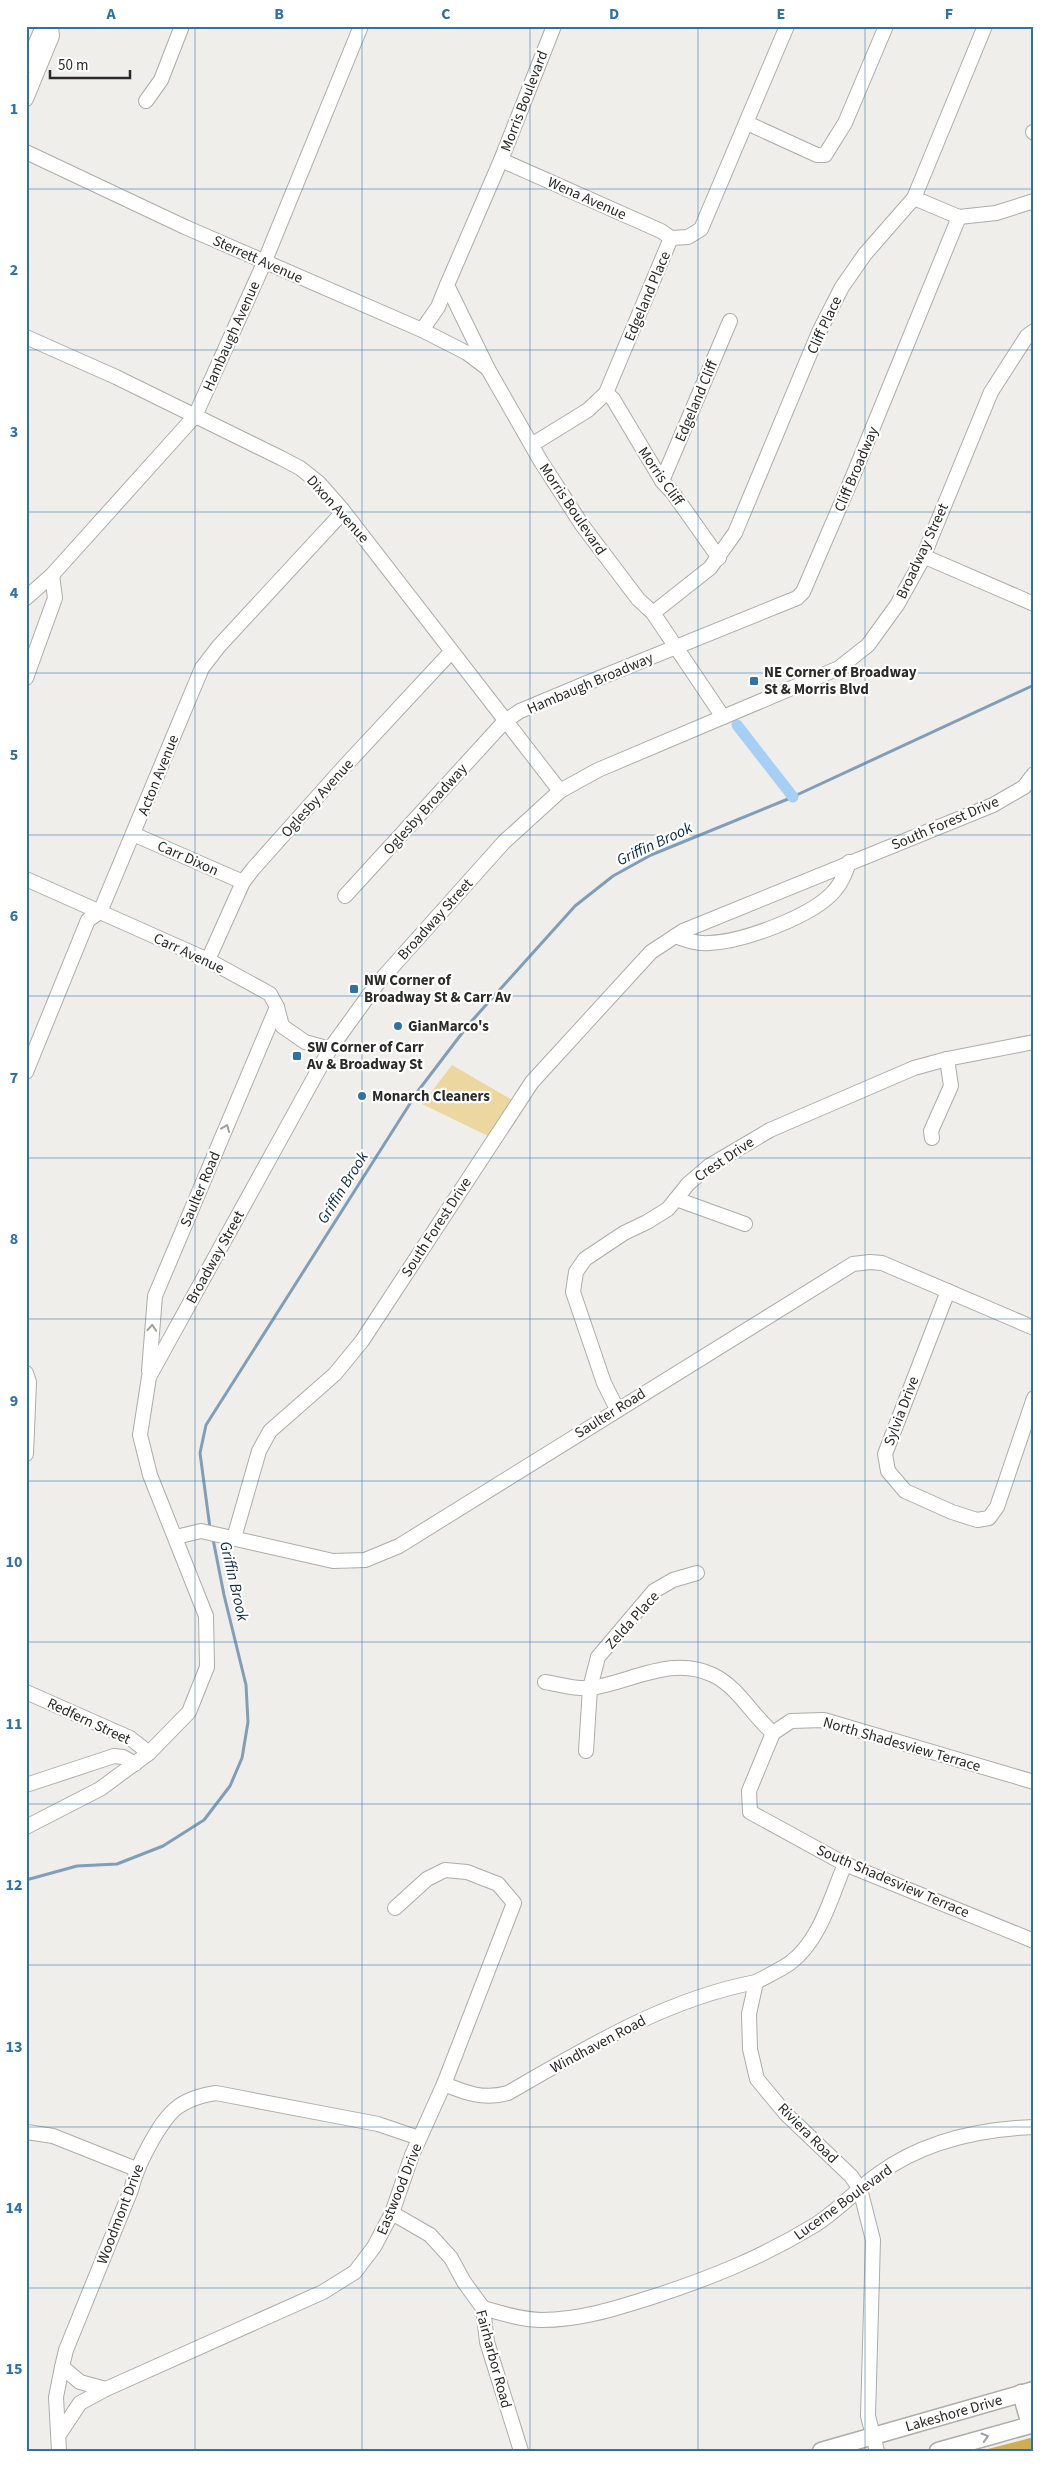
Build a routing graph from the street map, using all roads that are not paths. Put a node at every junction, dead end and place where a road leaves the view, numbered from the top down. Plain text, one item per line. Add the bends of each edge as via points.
1 (50, 26) edge
2 (182, 26) edge
3 (362, 26) edge
4 (554, 26) edge
5 (787, 26) edge
6 (886, 26) edge
7 (985, 26) edge
8 (30, 70) edge
9 (26, 99) edge
10 (146, 101) dead end
11 (747, 123) junction
12 (26, 152) edge
13 (501, 160) junction
14 (914, 198) junction
15 (1034, 201) edge
16 (959, 217) junction
17 (671, 238) junction
18 (264, 263) junction
19 (446, 285) junction
20 (730, 321) dead end
21 (422, 330) junction
22 (1034, 330) edge
23 (26, 337) edge
24 (488, 369) junction
25 (606, 393) junction
26 (195, 416) junction
27 (533, 444) junction
28 (662, 481) junction
29 (343, 512) junction
30 (923, 556) junction
31 (719, 558) junction
32 (52, 575) junction
33 (26, 598) edge
34 (1034, 604) edge
35 (653, 613) junction
36 (676, 647) junction
37 (451, 652) junction
38 (26, 678) edge
39 (723, 717) junction
40 (505, 721) junction
41 (1034, 774) edge
42 (560, 791) junction
43 (134, 834) junction
44 (849, 862) junction
45 (26, 878) edge
46 (243, 882) junction
47 (345, 896) dead end
48 (100, 912) junction
49 (675, 936) junction
50 (208, 960) junction
51 (277, 1007) junction
52 (1034, 1042) edge
53 (330, 1049) junction
54 (948, 1059) junction
55 (26, 1072) edge
56 (932, 1138) dead end
57 (676, 1199) junction
58 (745, 1224) dead end
59 (948, 1291) junction
60 (1034, 1328) edge
61 (26, 1373) edge
62 (149, 1377) junction
63 (1034, 1398) edge
64 (617, 1409) junction
65 (26, 1454) edge
66 (228, 1536) junction
67 (176, 1538) junction
68 (697, 1573) dead end
69 (546, 1682) dead end
70 (590, 1688) junction
71 (26, 1692) edge
72 (773, 1733) junction
73 (586, 1751) dead end
74 (149, 1753) junction
75 (135, 1764) junction
76 (1034, 1782) edge
77 (26, 1785) edge
78 (26, 1826) edge
79 (845, 1864) junction
80 (395, 1908) dead end
81 (1034, 1941) edge
82 (756, 1982) junction
83 (444, 2084) junction
84 (1034, 2128) edge
85 (27, 2132) edge
86 (420, 2138) junction
87 (136, 2169) junction
88 (860, 2188) junction
89 (392, 2213) junction
90 (482, 2308) junction
91 (62, 2367) junction
92 (106, 2389) junction
93 (1027, 2391) edge
94 (1032, 2424) edge
95 (60, 2433) junction
96 (875, 2443) edge
97 (59, 2451) edge
98 (521, 2451) edge
99 (821, 2451) edge
100 (938, 2451) edge

1 - 8 street via 41,30
2 - 10 street via 161,80
3 - 18 street, Hambaugh Avenue
4 - 13 street, Morris Boulevard
5 - 11 street, Edgeland Place
6 - 11 street via 845,123 825,156
7 - 14 street, Cliff Place
8 - 9 street
11 - 17 street, Edgeland Place via 701,229 688,238
12 - 18 street, Sterrett Avenue
13 - 17 street, Wena Avenue
13 - 19 street, Morris Boulevard
14 - 16 street
14 - 31 street, Cliff Place via 865,254 842,287 819,332 735,533
15 - 16 street via 996,213
16 - 36 street, Cliff Broadway via 803,592 798,598 759,615
17 - 25 street, Edgeland Place
18 - 21 street, Sterrett Avenue
18 - 26 street, Hambaugh Avenue
19 - 21 street, Morris Boulevard via 438,307
19 - 24 street, Morris Boulevard
20 - 28 street, Edgeland Cliff
21 - 24 street, Sterrett Avenue via 467,353
22 - 30 street, Broadway Street via 991,392
23 - 26 street, Dixon Avenue
24 - 27 street, Morris Boulevard
25 - 27 street, Edgeland Place via 588,410
25 - 28 street, Morris Cliff via 613,399
26 - 29 street, Dixon Avenue via 300,468 319,482
26 - 32 street, Hambaugh Avenue
27 - 35 street, Morris Boulevard via 582,525 638,599
28 - 31 street, Morris Cliff
29 - 37 street, Dixon Avenue
29 - 43 street, Acton Avenue via 202,668
30 - 34 street
30 - 39 street, Broadway Street via 897,605 868,645 839,668
31 - 35 street, Cliff Place
32 - 33 street, Hambaugh Avenue
32 - 38 street via 55,598
35 - 36 street, Morris Boulevard
36 - 39 street, Morris Boulevard
36 - 40 street, Hambaugh Broadway via 520,711
37 - 40 street, Dixon Avenue
37 - 46 street, Oglesby Avenue
39 - 42 street, Broadway Street via 598,770
40 - 42 street, Dixon Avenue
40 - 47 street, Oglesby Broadway
41 - 44 street, South Forest Drive via 1024,787 993,805
42 - 53 street, Broadway Street via 504,842 414,942 377,984
43 - 46 street, Carr Dixon
43 - 48 street, Acton Avenue
44 - 49 street, South Forest Drive
44 - 49 street via 836,890 805,914 724,942 690,942
45 - 48 street, Carr Avenue
46 - 50 street, Oglesby Avenue
48 - 50 street, Carr Avenue
48 - 55 street, Acton Avenue via 88,920
49 - 66 street, South Forest Drive via 651,952 532,1082 362,1341 335,1374 270,1430
50 - 51 street, Carr Avenue via 270,994
51 - 53 street, Carr Avenue via 282,1026 305,1042
62 -> 51 street, Saulter Road via 154,1296
52 - 54 street, Crest Drive
53 - 62 street, Broadway Street
54 - 56 street via 951,1086 931,1131
54 - 57 street, Crest Drive via 914,1068 770,1130 709,1166
57 - 58 street
57 - 64 street, Crest Drive via 668,1209 585,1259 576,1272 573,1292 604,1384
59 - 60 street, Saulter Road
59 - 63 street, Sylvia Drive via 884,1454 888,1471 905,1491 952,1512 977,1520 989,1518 997,1507
59 - 64 street, Saulter Road via 882,1263 852,1264
61 - 65 street via 29,1382
62 - 67 street, Broadway Street via 140,1435 150,1475
64 - 66 street, Saulter Road via 399,1546 365,1560 333,1561
66 - 67 street, Saulter Road via 201,1531
67 - 74 street, Broadway Street via 206,1616 207,1667 189,1712
68 - 70 street, Zelda Place via 673,1580 654,1591 598,1657
69 - 70 street
70 - 72 street via 658,1668 695,1669 714,1675 738,1693 760,1722
70 - 73 street, Zelda Place
71 - 74 street, Redfern Street via 130,1738
72 - 76 street, North Shadesview Terrace via 791,1721 824,1720
72 - 79 street, South Shadesview Terrace via 749,1791 750,1812
74 - 75 street, Broadway Street
75 - 77 street via 114,1756
75 - 78 street, Broadway Street via 100,1789
79 - 81 street, South Shadesview Terrace
79 - 82 street via 817,1930 806,1947 791,1962
80 - 83 street, Eastwood Drive via 427,1880 445,1870 467,1872 498,1884 514,1903
82 - 83 street, Windhaven Road via 726,1988 654,2014 600,2040 508,2093 493,2098 472,2095
82 - 88 street, Riviera Road via 749,2014 750,2049 757,2079 786,2114
83 - 86 street, Eastwood Drive
84 - 88 street, Lucerne Boulevard via 982,2132 950,2140 915,2153
85 - 87 street via 53,2136
86 - 87 street, Woodmont Drive via 378,2124 216,2093 198,2096 166,2116
86 - 89 street, Eastwood Drive
87 - 91 street, Woodmont Drive via 131,2190
88 - 90 street, Lucerne Boulevard via 817,2224 769,2252 710,2279 610,2311 540,2320
88 - 96 street, Riviera Road via 873,2240 868,2416
89 - 90 street, Fairharbor Road via 430,2235 451,2258
89 - 92 street, Eastwood Drive via 374,2247 355,2272 323,2292
90 - 98 street, Fairharbor Road via 487,2342
91 - 92 street via 80,2382
91 - 95 street, Woodmont Drive via 56,2397
92 - 95 street, Eastwood Drive via 80,2404
93 - 94 main road
93 - 96 main road, Lakeshore Drive
100 -> 94 main road
95 - 97 street, Woodmont Drive
96 - 99 main road, Lakeshore Drive

